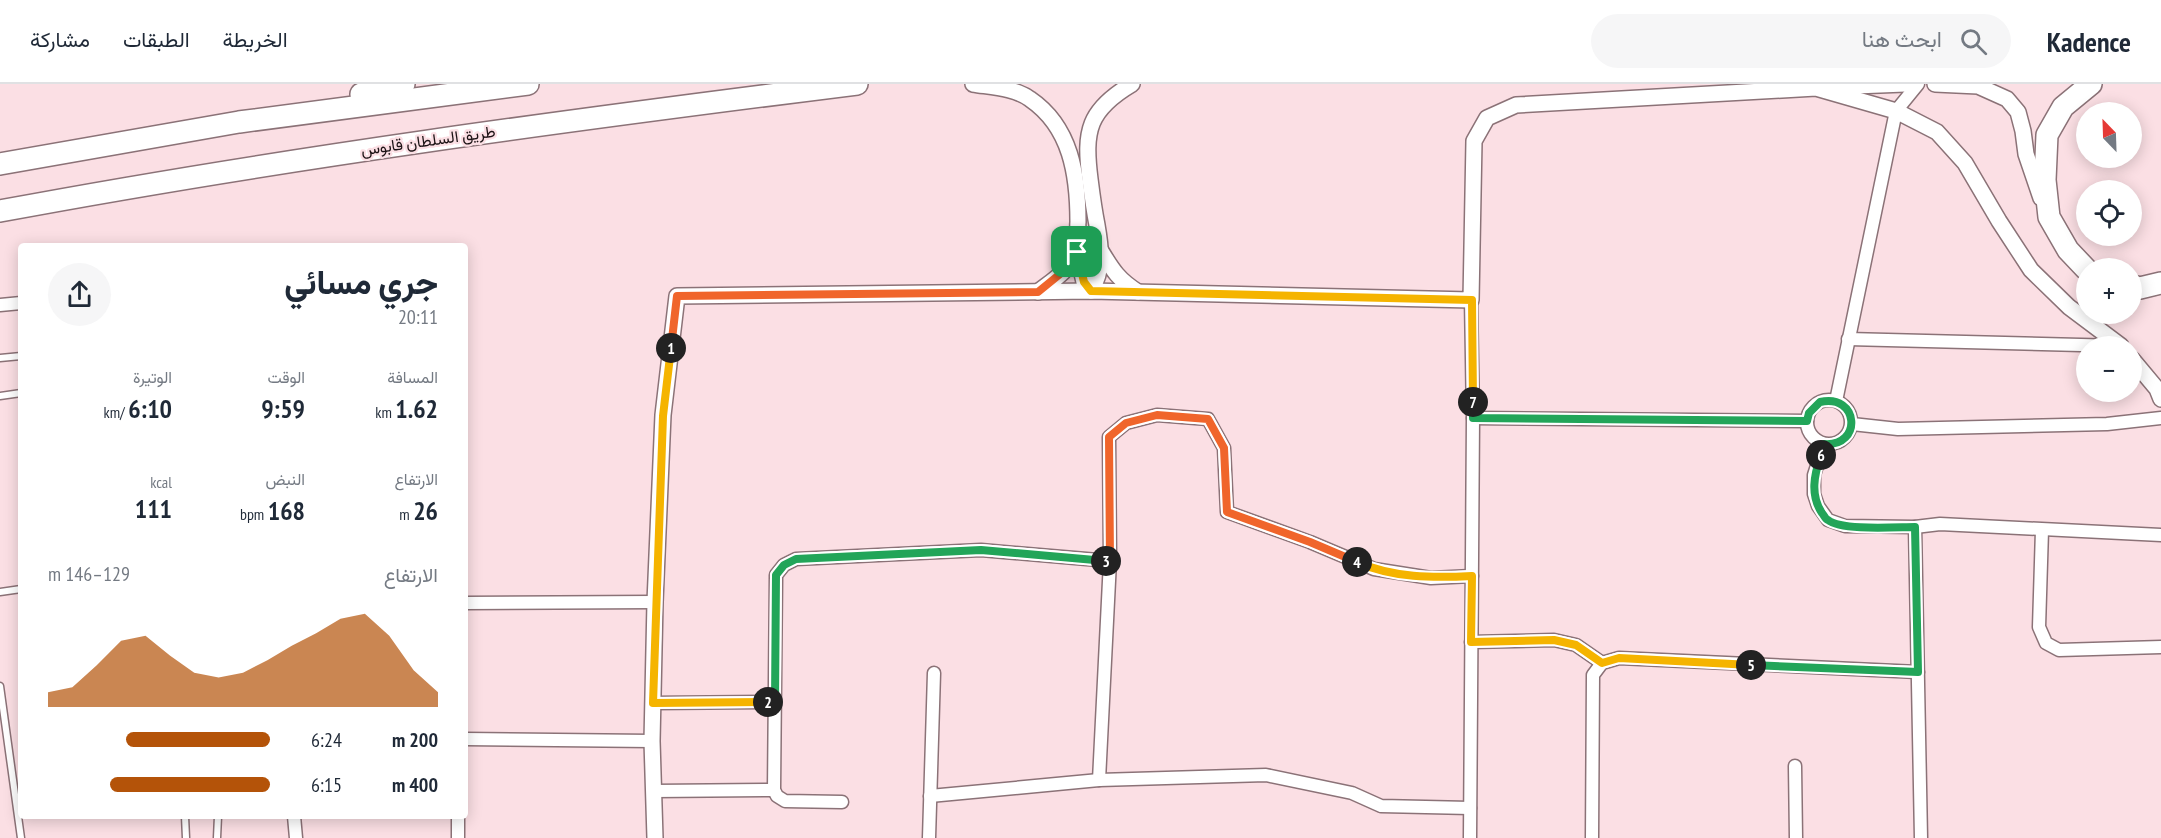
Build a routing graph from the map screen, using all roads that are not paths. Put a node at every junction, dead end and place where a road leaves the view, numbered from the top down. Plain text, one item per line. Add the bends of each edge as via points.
1 (404, 84) edge
2 (528, 84) edge
3 (857, 84) edge
4 (973, 84) edge
5 (1132, 84) edge
6 (1905, 84) edge
7 (1918, 84) edge
8 (1935, 84) edge
9 (2091, 84) edge
10 (1816, 88) junction
11 (1896, 111) junction
12 (239, 122) junction
13 (0, 164) edge
14 (0, 211) edge
15 (2049, 217) junction
16 (1101, 251) junction
17 (1077, 252) junction
18 (2076, 258) edge
19 (2161, 284) edge
20 (2142, 288) edge
21 (1091, 291) junction
22 (1038, 292) junction
23 (1138, 292) junction
24 (1472, 300) junction
25 (18, 303) edge
26 (0, 305) edge
27 (2107, 336) edge
28 (1848, 339) junction
29 (2076, 345) edge
30 (18, 356) edge
31 (0, 358) edge
32 (2142, 371) edge
33 (18, 393) edge
34 (0, 396) edge
35 (2161, 399) edge
36 (1836, 401) junction
37 (1473, 418) junction
38 (2161, 418) edge
39 (1807, 421) junction
40 (1851, 424) junction
41 (1824, 444) junction
42 (1915, 527) junction
43 (2042, 530) junction
44 (2161, 535) edge
45 (1110, 561) junction
46 (1472, 576) junction
47 (18, 589) edge
48 (0, 592) edge
49 (656, 602) junction
50 (468, 603) edge
51 (1471, 642) junction
52 (2161, 647) edge
53 (1602, 663) junction
54 (1918, 672) junction
55 (934, 673) dead end
56 (0, 686) edge
57 (775, 702) junction
58 (653, 703) junction
59 (468, 739) edge
60 (652, 741) junction
61 (1795, 766) dead end
62 (1098, 780) junction
63 (774, 790) junction
64 (654, 791) junction
65 (930, 796) junction
66 (842, 802) dead end
67 (1470, 808) junction
68 (18, 816) edge
69 (18, 819) edge
70 (185, 819) edge
71 (218, 819) edge
72 (294, 819) edge
73 (458, 819) edge
74 (21, 838) edge
75 (186, 838) edge
76 (217, 838) edge
77 (296, 838) edge
78 (458, 838) edge
79 (655, 838) edge
80 (929, 838) edge
81 (1470, 838) edge
82 (1592, 838) edge
83 (1796, 838) edge
84 (1921, 838) edge

1 - 12 highway
2 - 12 highway
3 - 14 highway, طريق السلطان قابوس via 339,153
4 - 17 street via 1001,88 1028,98 1057,125 1072,159 1078,208
5 - 16 street via 1104,104 1087,136
6 - 10 street
7 - 11 street
8 - 15 street via 1978,86 2007,99 2018,112 2026,154
9 - 15 highway via 2063,107 2047,135 2045,180
10 - 11 street
10 - 24 street via 1516,105 1486,118 1474,141
11 - 27 street via 1936,132 1965,164 2031,270
11 - 28 street
12 - 13 highway
15 - 18 highway
16 - 21 street via 1098,281
16 - 23 street via 1114,274
17 - 21 street via 1084,282
17 - 22 street via 1065,270
19 - 20 highway
21 - 22 street
21 - 23 street
22 - 49 street via 677,296 663,416
23 - 24 street
24 - 37 street
25 - 26 street
28 - 29 street
28 - 36 street
30 - 31 lane
32 - 35 street
33 - 34 lane
36 - 39 street via 1820,402
36 - 40 street via 1850,414
37 - 39 street
37 - 46 street
38 - 40 street via 2107,424 1898,429
39 - 41 street via 1811,436
40 - 41 street via 1842,440
41 - 42 street via 1814,475 1814,494 1828,520 1845,526
42 - 43 street via 1940,524
42 - 54 street
43 - 44 street
43 - 52 street via 2039,627 2046,643 2059,650
45 - 46 street via 1109,437 1126,423 1157,415 1208,419 1224,448 1227,512 1374,569 1431,578
45 - 57 street via 981,550 796,559 776,575
45 - 62 street
46 - 51 street
47 - 48 lane
49 - 50 street
49 - 58 street
51 - 53 street via 1554,640 1576,645
51 - 67 street
53 - 54 street via 1619,658
53 - 82 street via 1593,675
54 - 84 street
55 - 65 street
56 - 68 lane
57 - 58 street
57 - 63 street
58 - 60 street
59 - 60 street
60 - 64 street
61 - 83 street
62 - 65 street
62 - 67 street via 1266,776 1352,793 1382,806
63 - 64 street
63 - 66 street via 785,801
64 - 79 street
65 - 80 street
67 - 81 street
69 - 74 lane
70 - 75 lane
71 - 76 lane
72 - 77 street
73 - 78 street

